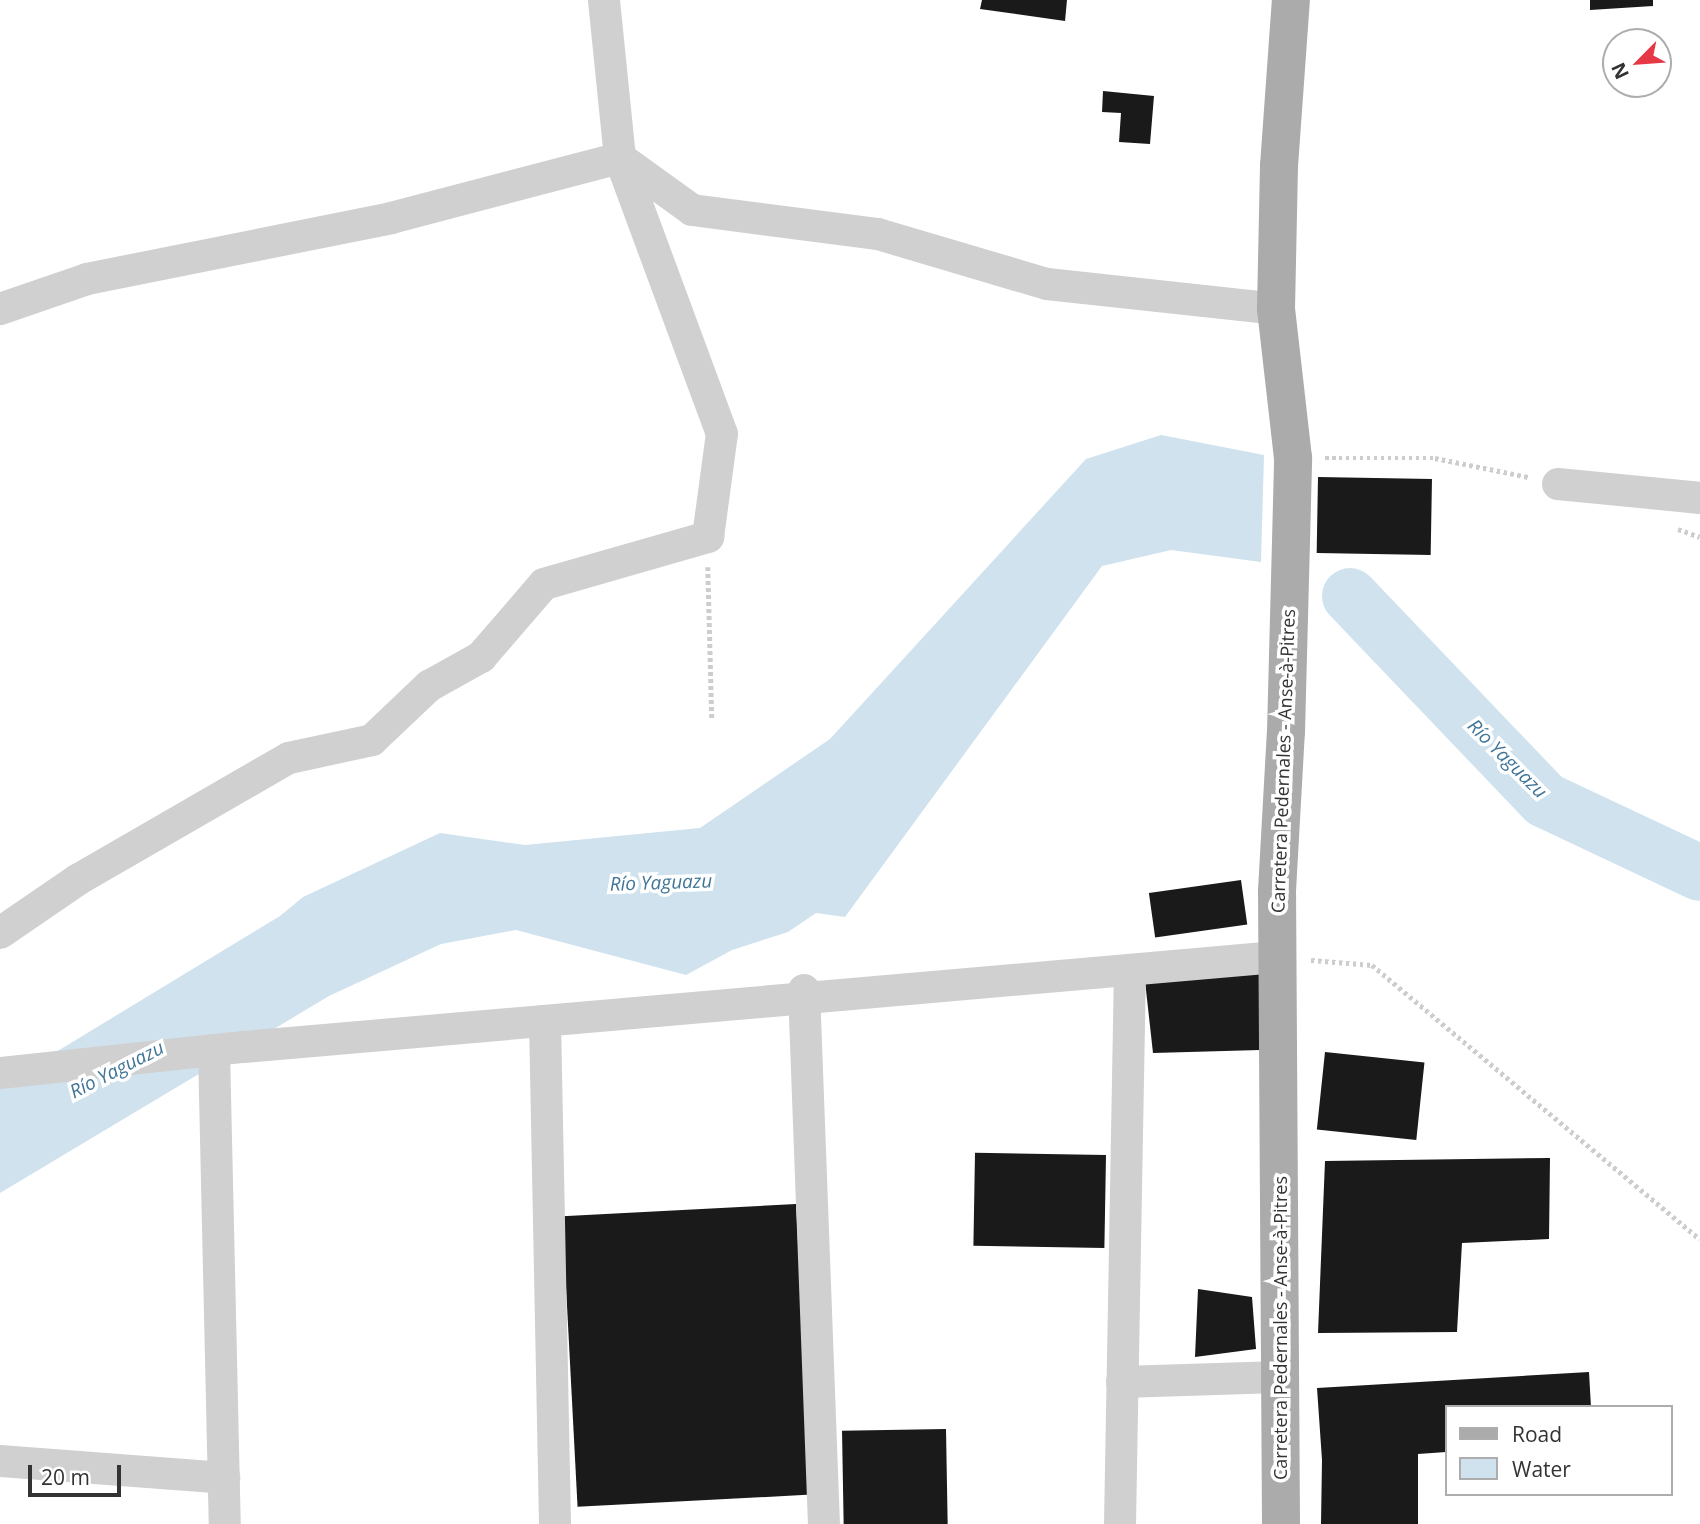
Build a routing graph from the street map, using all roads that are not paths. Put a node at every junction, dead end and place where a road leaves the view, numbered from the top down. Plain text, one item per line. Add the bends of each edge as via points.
1 (604, 0) edge
2 (1291, 0) edge
3 (620, 158) junction
4 (0, 309) edge
5 (1276, 309) junction
6 (1558, 484) road end
7 (1700, 498) edge
8 (0, 933) edge
9 (1277, 957) junction
10 (1130, 970) junction
11 (804, 990) dead end
12 (545, 1021) junction
13 (214, 1050) junction
14 (0, 1073) edge
15 (1280, 1377) junction
16 (1122, 1381) junction
17 (0, 1461) edge
18 (224, 1478) junction
19 (225, 1524) edge
20 (555, 1524) edge
21 (824, 1524) edge
22 (1120, 1524) edge
23 (1282, 1524) edge

1 - 3 street
2 - 5 main road, Carretera Pedernales - Anse-à-Pitres via 1279,166
3 - 4 street via 391,218 87,279
3 - 5 street via 692,210 878,234 1047,284
3 - 8 street via 722,435 708,537 544,584 481,657 429,685 372,740 289,758 79,879
5 - 9 main road, Carretera Pedernales - Anse-à-Pitres via 1293,458
6 - 7 street
9 - 10 street
9 - 15 main road, Carretera Pedernales - Anse-à-Pitres
10 - 12 street
10 - 16 street
11 - 21 street
12 - 13 street
12 - 20 street
13 - 14 street
13 - 18 street
15 - 16 street
15 - 23 main road, Carretera Pedernales - Anse-à-Pitres
16 - 22 street
17 - 18 street
18 - 19 street

